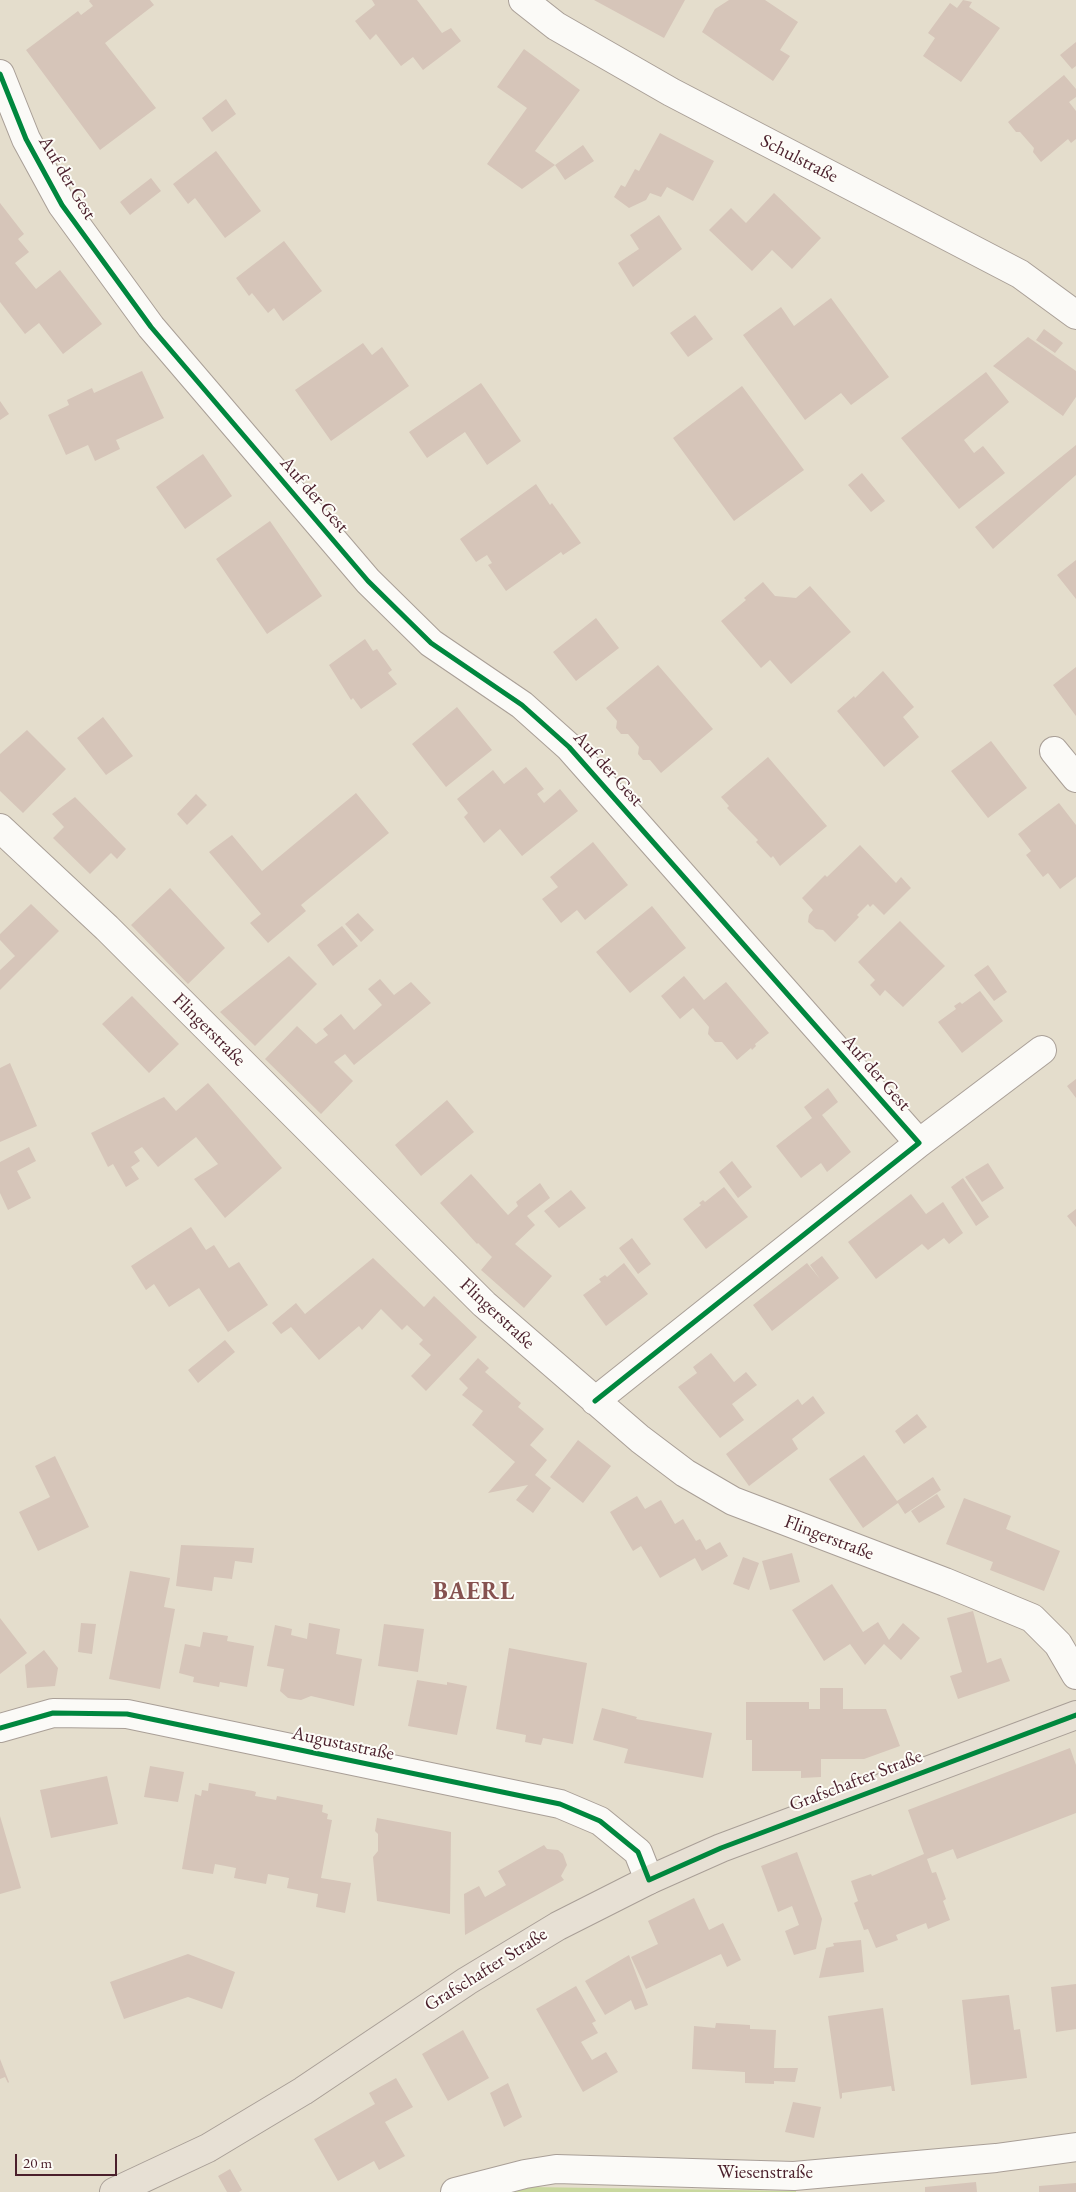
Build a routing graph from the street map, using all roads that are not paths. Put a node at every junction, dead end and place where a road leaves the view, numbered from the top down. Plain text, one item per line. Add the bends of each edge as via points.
1 (523, 0) edge
2 (1, 78) edge
3 (1076, 315) edge
4 (1054, 751) dead end
5 (1076, 777) edge
6 (0, 828) edge
7 (1042, 1050) dead end
8 (919, 1143) junction
9 (595, 1401) junction
10 (1076, 1675) edge
11 (1076, 1715) edge
12 (0, 1728) edge
13 (649, 1880) junction
14 (1076, 2147) edge
15 (114, 2192) edge
16 (455, 2192) edge

1 - 3 street, Schulstraße via 556,26 671,92 1020,274
2 - 8 street, Auf der Gest via 26,139 62,205 140,312 368,581 431,643 522,705 569,747
4 - 5 street
6 - 9 street, Flingerstraße via 114,935 484,1304
7 - 8 street
8 - 9 street
9 - 10 street, Flingerstraße via 685,1473 733,1501 1032,1618 1058,1644
11 - 13 main road, Grafschafter Straße via 721,1848
12 - 13 street, Augustastraße via 53,1713 127,1714 560,1804 600,1821 638,1852
13 - 15 main road, Grafschafter Straße via 558,1926 467,1981 303,2091 208,2148
14 - 16 street, Wiesenstraße via 996,2158 794,2176 556,2169

